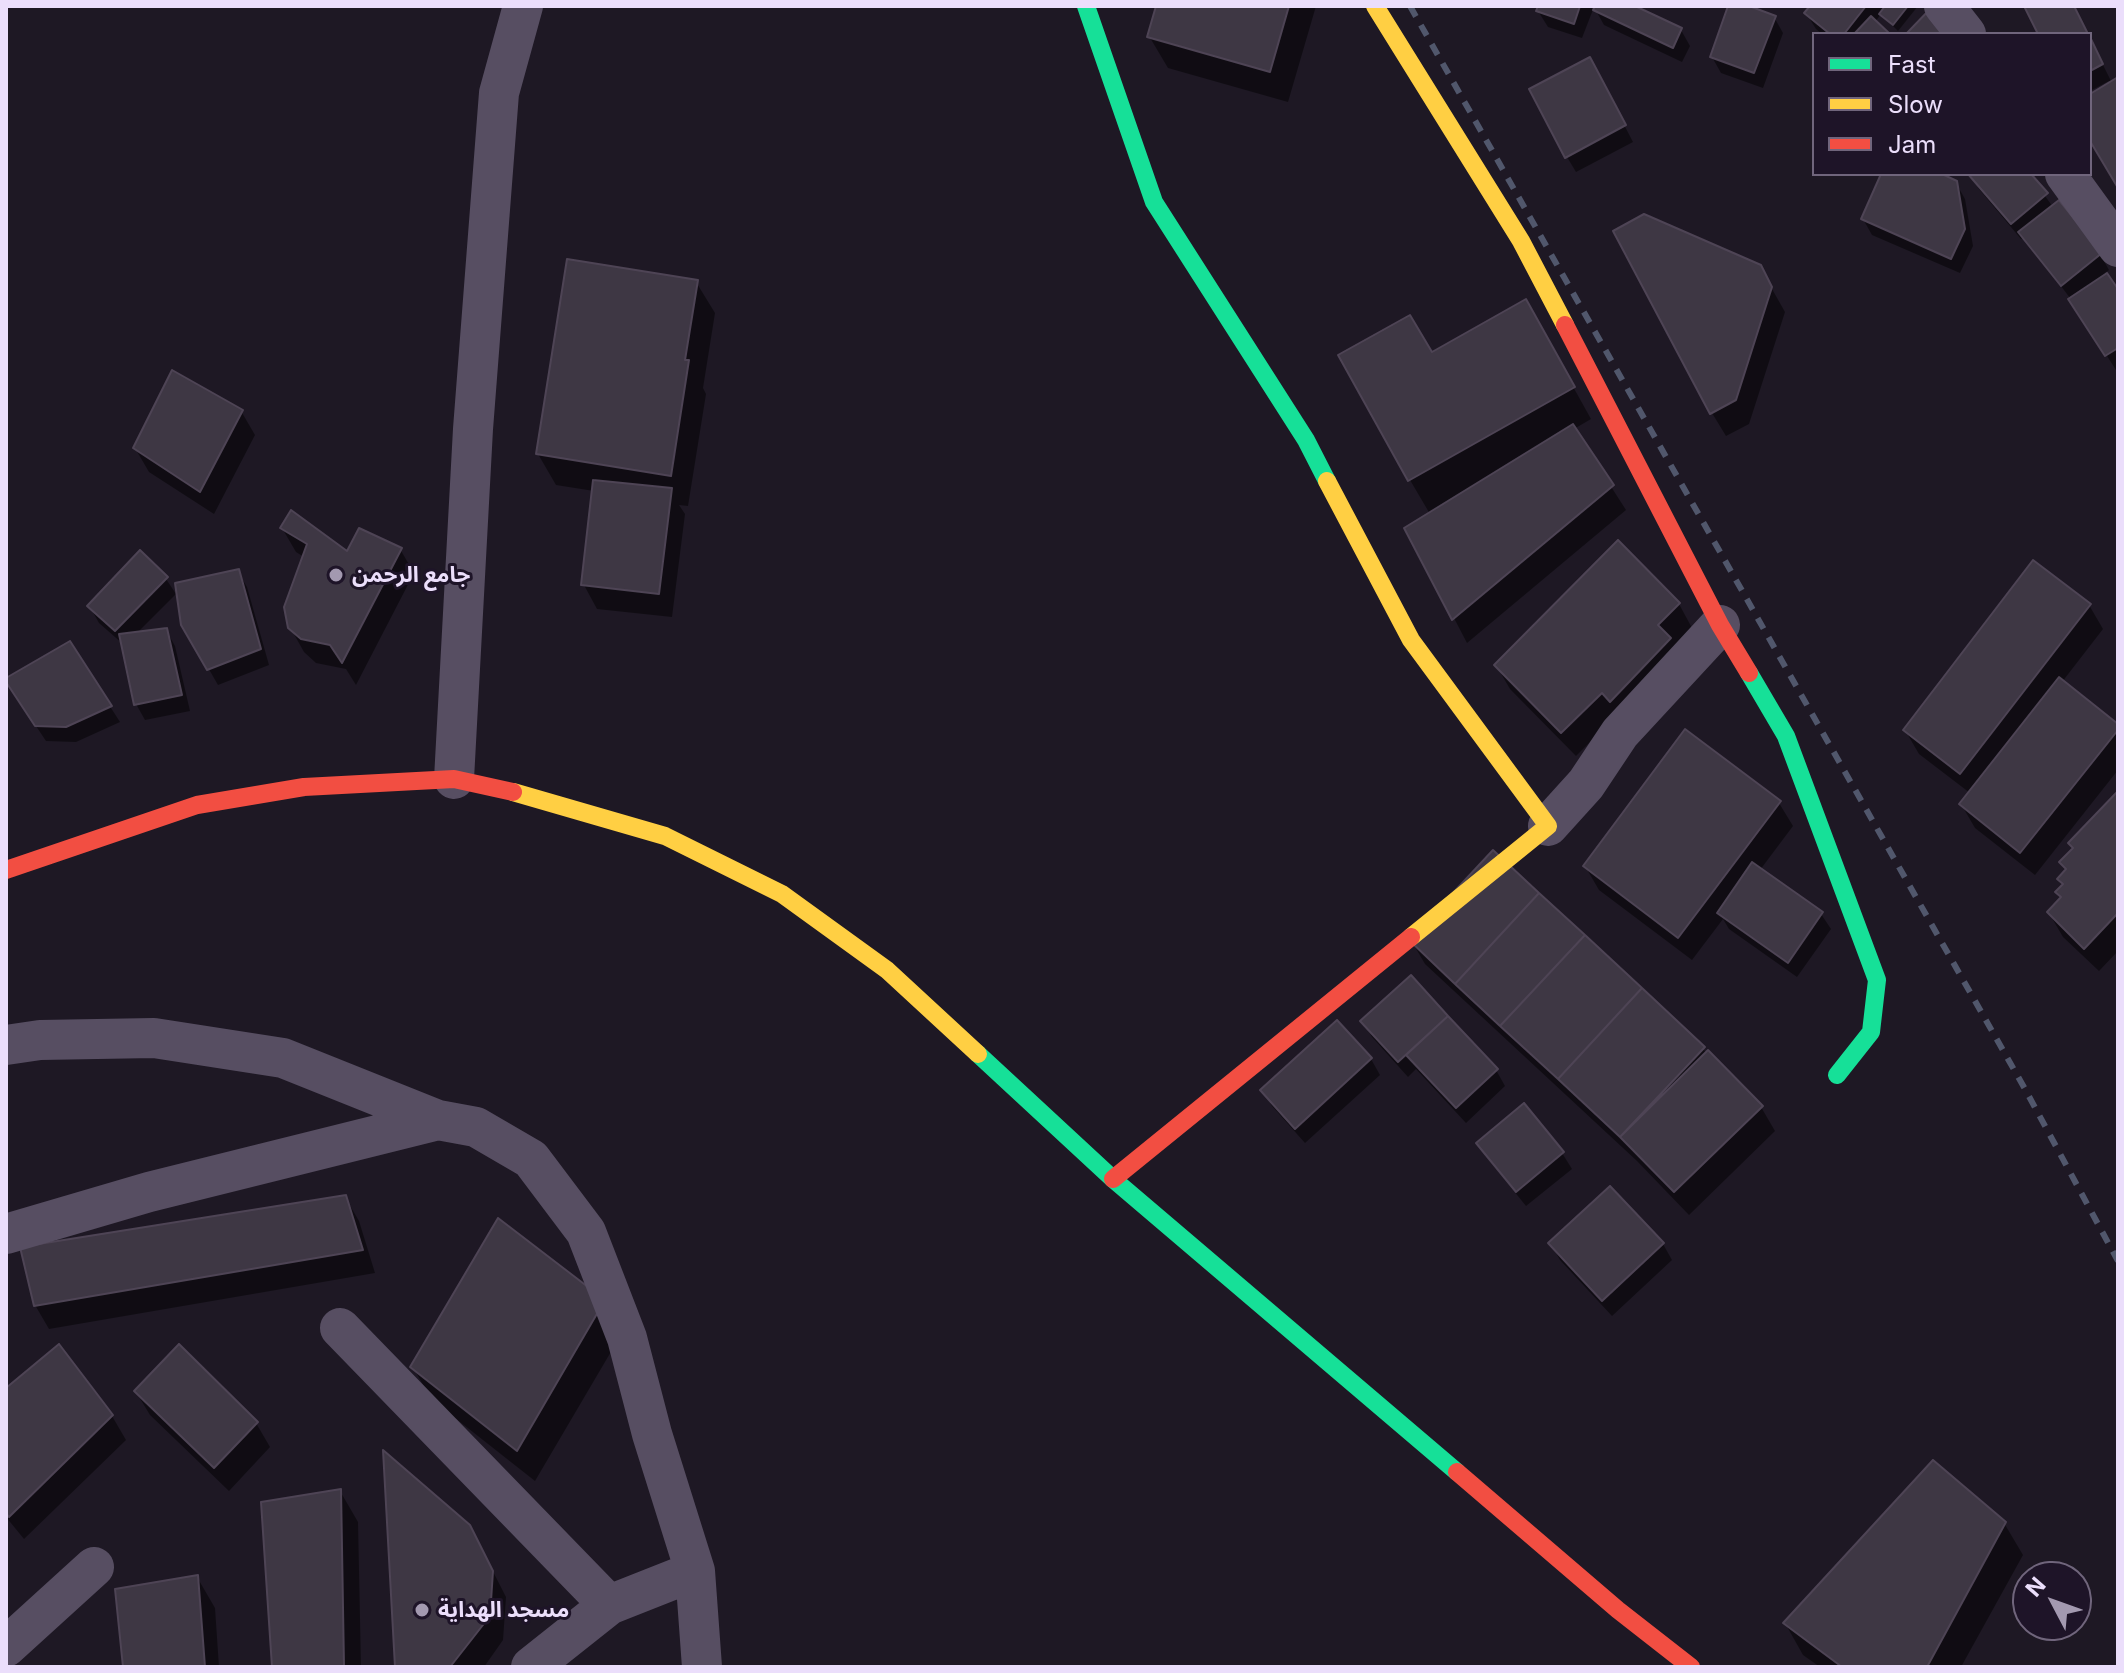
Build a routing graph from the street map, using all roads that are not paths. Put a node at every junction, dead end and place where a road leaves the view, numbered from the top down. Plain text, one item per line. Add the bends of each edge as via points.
1 (523, 6) edge
2 (1086, 6) edge
3 (1375, 6) edge
4 (1944, 6) edge
5 (1964, 32) edge
6 (2066, 176) edge
7 (2118, 247) edge
8 (1720, 625) junction
9 (454, 779) junction
10 (1548, 826) junction
11 (6, 870) edge
12 (6, 1045) edge
13 (1837, 1075) dead end
14 (438, 1120) junction
15 (1113, 1179) junction
16 (6, 1234) edge
17 (340, 1328) dead end
18 (94, 1567) dead end
19 (695, 1571) junction
20 (609, 1605) junction
21 (6, 1647) edge
22 (531, 1667) edge
23 (702, 1667) edge
24 (1691, 1667) edge

1 - 9 street via 499,93
2 - 10 street via 1154,202 1306,440 1411,640
3 - 8 street via 1521,241
4 - 5 street
6 - 7 street
8 - 10 street via 1620,733 1586,784
8 - 13 street via 1786,736 1877,980 1871,1032
9 - 11 street via 304,787 197,805
9 - 15 street via 665,836 782,894 887,970
10 - 15 street
12 - 14 street via 154,1038 283,1058
14 - 16 street via 149,1192
14 - 19 street via 476,1127 531,1159 586,1232 627,1338
15 - 24 street
17 - 20 street
18 - 21 street
19 - 20 street
19 - 23 street
20 - 22 street

